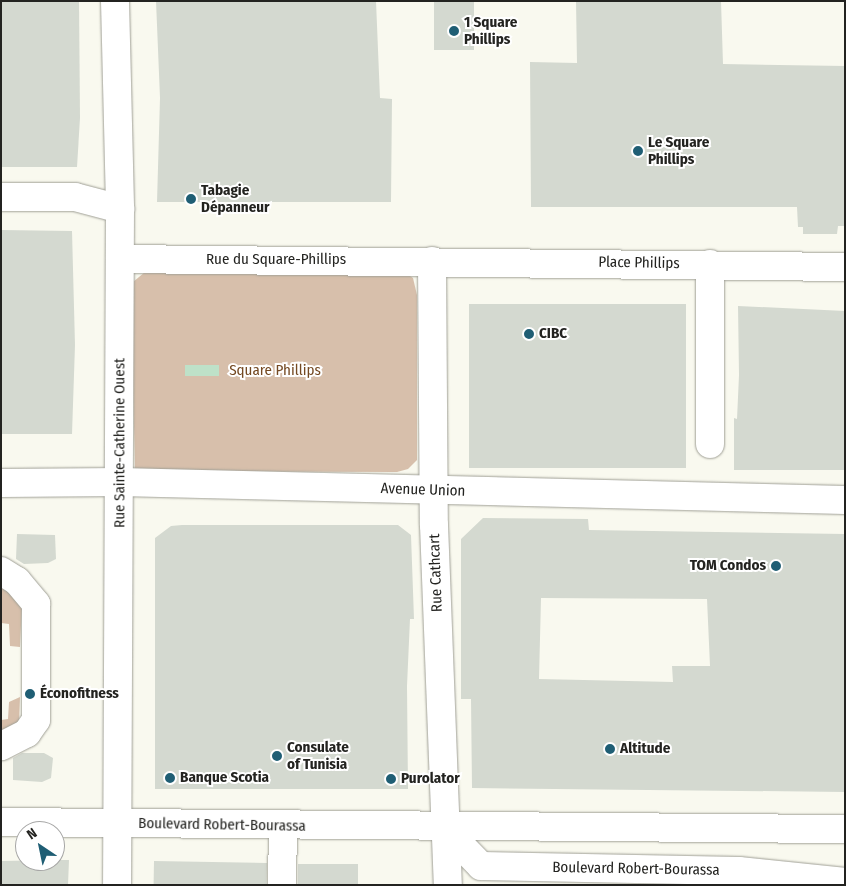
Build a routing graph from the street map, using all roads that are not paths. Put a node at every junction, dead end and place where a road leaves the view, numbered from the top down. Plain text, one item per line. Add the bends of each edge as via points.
1 (115, 1) edge
2 (1, 197) edge
3 (120, 209) junction
4 (120, 259) junction
5 (432, 261) junction
6 (710, 264) junction
7 (845, 267) edge
8 (710, 444) dead end
9 (120, 482) junction
10 (1, 483) edge
11 (434, 491) junction
12 (845, 500) edge
13 (1, 571) edge
14 (1, 746) edge
15 (1, 822) edge
16 (117, 823) junction
17 (283, 825) junction
18 (443, 828) junction
19 (845, 829) edge
20 (768, 879) edge
21 (845, 882) edge
22 (117, 885) edge
23 (282, 885) edge
24 (448, 885) edge

1 - 3 street, Rue Sainte-Catherine Ouest
2 - 3 street via 75,198
3 - 4 street, Rue Sainte-Catherine Ouest
4 - 5 street, Rue du Square-Phillips
4 - 9 street, Rue Sainte-Catherine Ouest
5 - 6 street, Place Phillips
5 - 11 street, Rue Cathcart
6 - 7 street, Place Phillips
6 - 8 street
9 - 10 street, Avenue Union
9 - 11 street, Avenue Union
9 - 16 street, Rue Sainte-Catherine Ouest
11 - 12 street, Avenue Union
11 - 18 street, Rue Cathcart
13 - 14 street via 17,581 36,604 36,720 27,733
15 - 16 street, Boulevard Robert-Bourassa
16 - 17 street, Boulevard Robert-Bourassa
16 - 22 street, Rue Sainte-Catherine Ouest
17 - 18 street, Boulevard Robert-Bourassa
17 - 23 street
18 - 19 street, Boulevard Robert-Bourassa via 486,825
18 - 20 street, Boulevard Robert-Bourassa via 481,866 739,871
18 - 24 street, Rue Cathcart
20 - 21 street, Boulevard Robert-Bourassa

